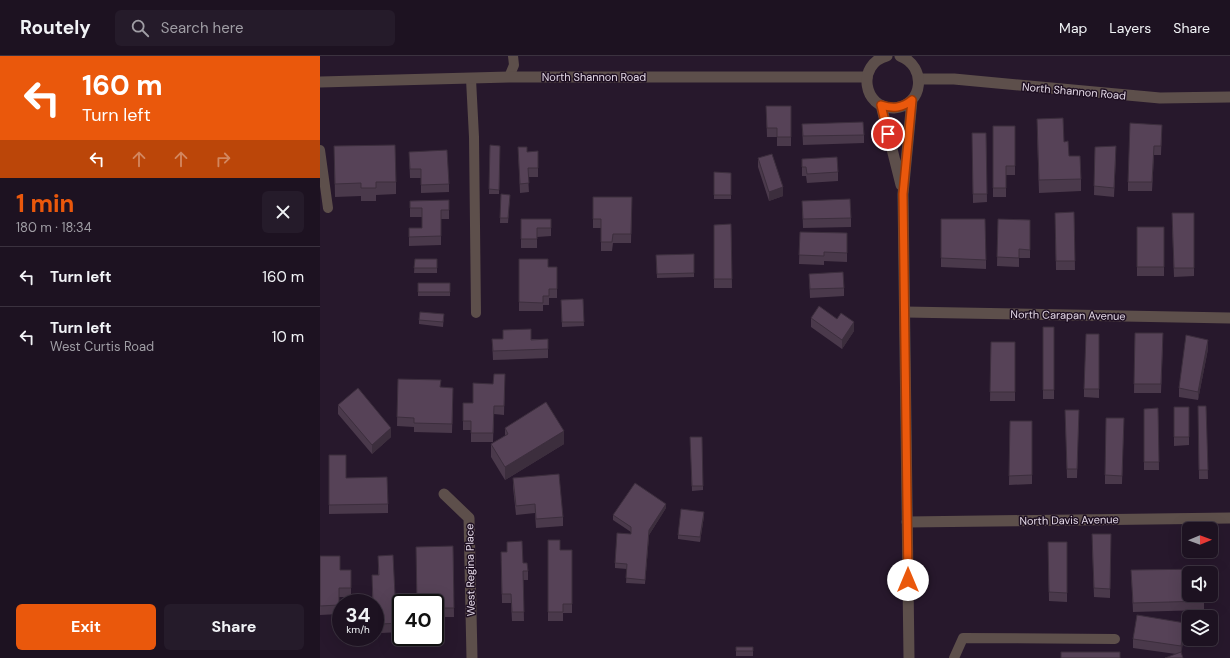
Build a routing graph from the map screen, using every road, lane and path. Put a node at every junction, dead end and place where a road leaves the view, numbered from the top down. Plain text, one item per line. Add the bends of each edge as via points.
1 (514, 56) edge
2 (884, 56) edge
3 (900, 56) edge
4 (911, 60) edge
5 (509, 77) junction
6 (867, 77) junction
7 (471, 79) junction
8 (919, 79) junction
9 (320, 82) edge
10 (1230, 97) edge
11 (912, 100) junction
12 (881, 105) junction
13 (320, 150) edge
14 (903, 194) junction
15 (328, 208) dead end
16 (905, 312) junction
17 (476, 313) dead end
18 (1230, 318) edge
19 (444, 494) dead end
20 (1230, 518) edge
21 (907, 522) junction
22 (1115, 639) dead end
23 (472, 658) edge
24 (909, 658) edge
25 (954, 658) edge

1 - 5 lane via 514,65
2 - 6 street via 872,65
3 - 4 street
4 - 8 street
5 - 6 street, North Shannon Road
5 - 7 street, North Shannon Road
6 - 12 street via 871,96
7 - 9 street, North Shannon Road
7 - 17 lane
8 - 10 street, North Shannon Road via 954,79 1160,98
8 - 11 street
11 - 12 street via 894,108
11 - 14 street
12 - 14 street
13 - 15 lane
14 - 16 street
16 - 18 street, North Carapan Avenue
16 - 21 street
19 - 23 street, West Regina Place via 469,518
20 - 21 street, North Davis Avenue
21 - 24 street
22 - 25 lane via 963,638

